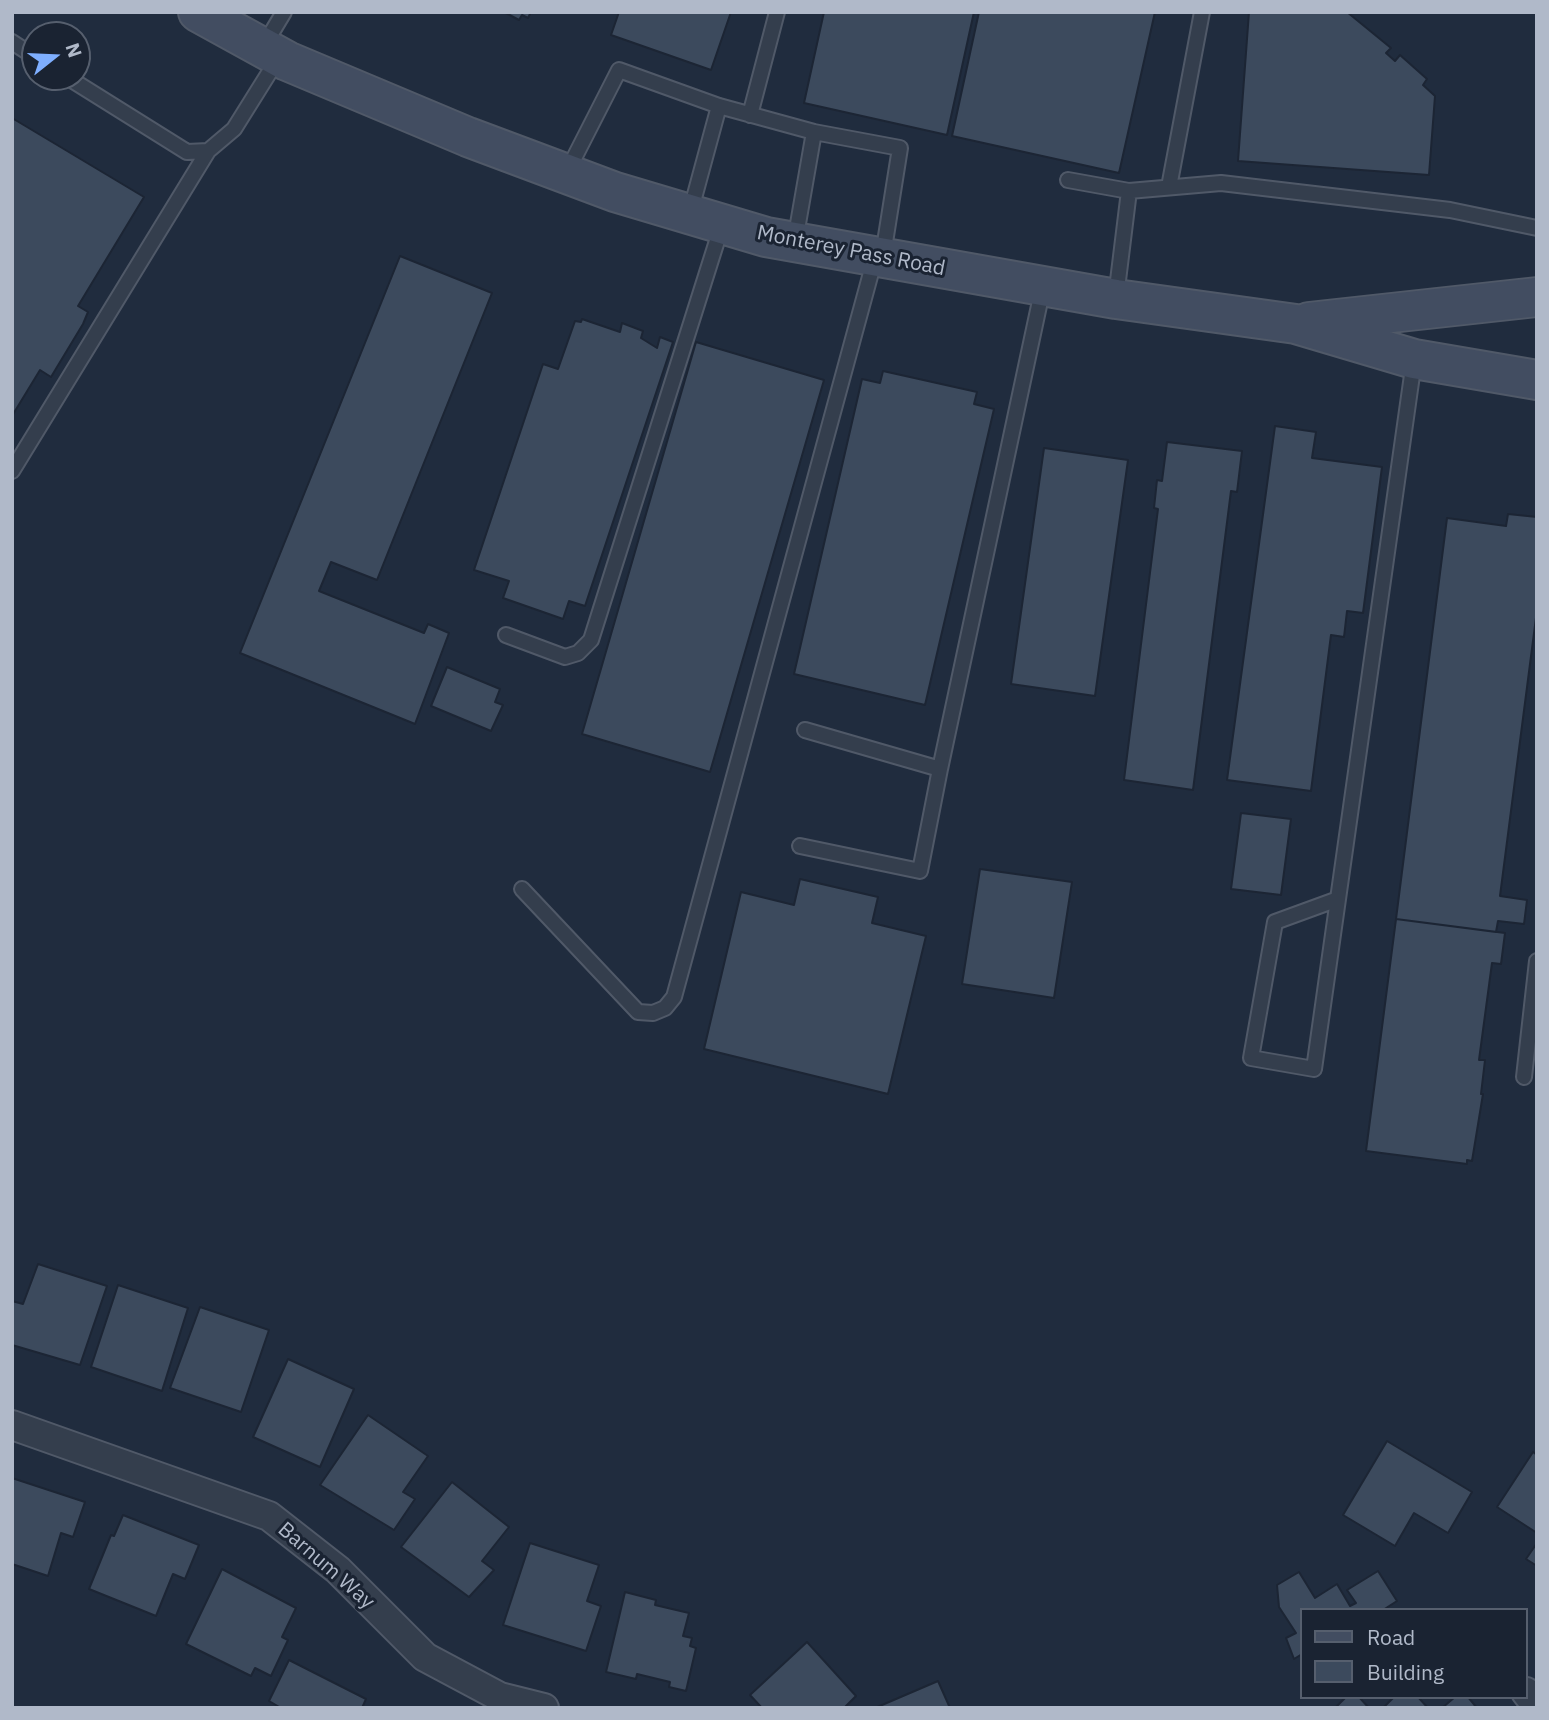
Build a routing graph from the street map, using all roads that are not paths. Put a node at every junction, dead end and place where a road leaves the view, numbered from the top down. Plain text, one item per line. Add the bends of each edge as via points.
1 (198, 12) edge
2 (284, 12) edge
3 (777, 12) edge
4 (1202, 12) edge
5 (270, 52) junction
6 (89, 91) edge
7 (719, 106) junction
8 (750, 115) junction
9 (814, 132) junction
10 (208, 151) junction
11 (566, 174) junction
12 (1068, 180) dead end
13 (1169, 187) junction
14 (1129, 191) junction
15 (706, 219) junction
16 (1537, 228) edge
17 (795, 242) junction
18 (879, 257) junction
19 (1043, 285) junction
20 (1537, 297) edge
21 (1116, 299) junction
22 (1296, 324) junction
23 (1414, 359) junction
24 (1537, 380) edge
25 (12, 471) edge
26 (506, 635) dead end
27 (805, 730) dead end
28 (940, 769) junction
29 (800, 846) dead end
30 (522, 889) dead end
31 (1338, 900) junction
32 (1537, 961) edge
33 (1524, 1077) dead end
34 (12, 1425) edge
35 (544, 1708) edge

1 - 5 main road, Monterey Pass Road
2 - 5 lane
3 - 8 lane
4 - 13 lane
5 - 10 lane via 234,130
5 - 11 main road, Monterey Pass Road via 468,138
6 - 10 lane via 187,152
7 - 8 lane
7 - 11 lane via 619,70
7 - 15 lane
8 - 9 lane
9 - 17 lane
9 - 18 lane via 900,148
10 - 25 lane
11 - 15 main road, Monterey Pass Road
12 - 14 lane
13 - 14 lane
13 - 16 lane via 1221,183 1450,210
14 - 21 lane
15 - 17 main road, Monterey Pass Road
15 - 26 lane via 591,640 578,653 565,656
17 - 18 main road, Monterey Pass Road
18 - 19 main road, Monterey Pass Road
18 - 30 lane via 674,997 665,1008 638,1012
19 - 21 main road, Monterey Pass Road
19 - 28 lane
20 - 22 main road
21 - 22 main road, Monterey Pass Road
22 - 23 main road, Monterey Pass Road
23 - 24 main road, Monterey Pass Road
23 - 31 lane
27 - 28 lane
28 - 29 lane via 920,871
31 - 31 lane via 1314,1069 1251,1058 1275,922
32 - 33 lane
34 - 35 street, Barnum Way via 269,1516 338,1570 425,1657 500,1698

